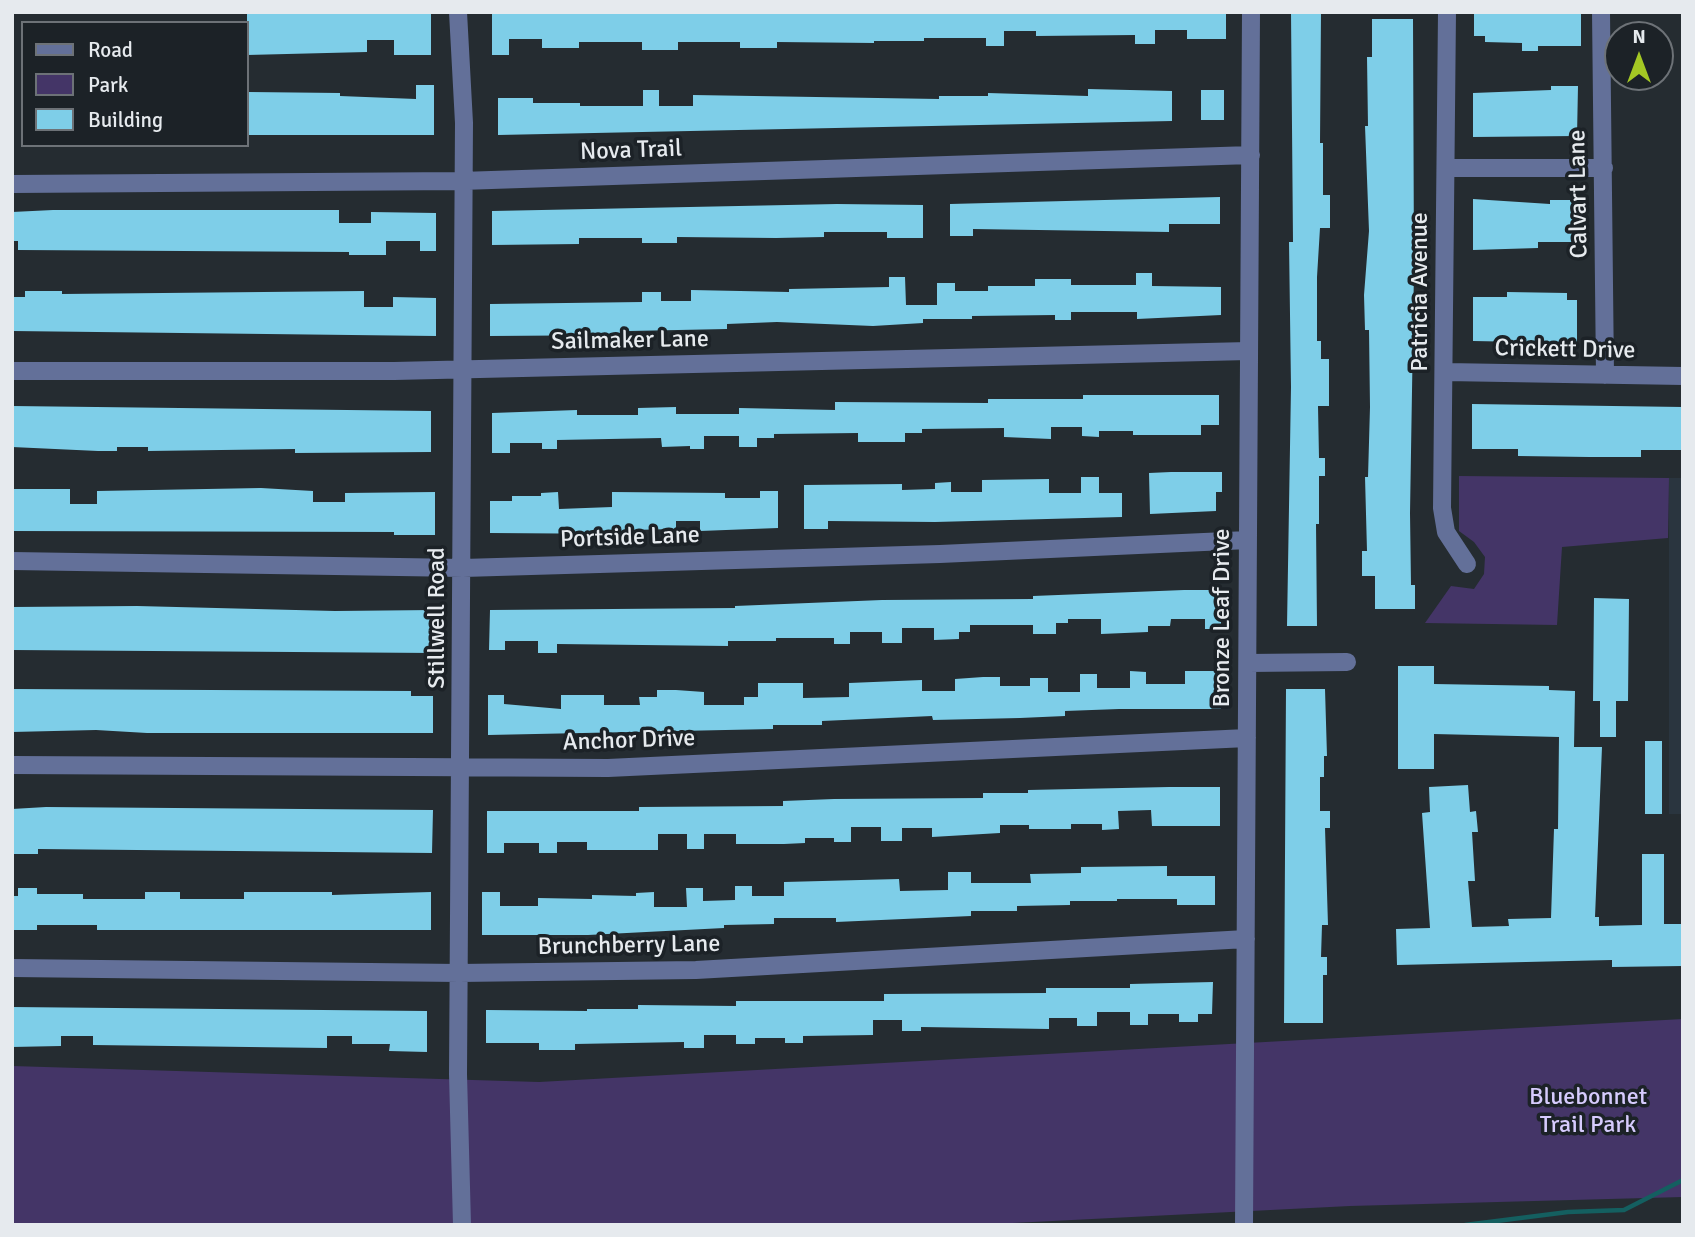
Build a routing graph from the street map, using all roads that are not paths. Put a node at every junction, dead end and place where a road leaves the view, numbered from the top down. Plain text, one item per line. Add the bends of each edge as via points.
1 (458, 12) edge
2 (1251, 12) edge
3 (1447, 12) edge
4 (1601, 12) edge
5 (1251, 155) junction
6 (1446, 168) junction
7 (1604, 168) junction
8 (461, 181) junction
9 (12, 184) edge
10 (1250, 351) junction
11 (460, 369) junction
12 (12, 371) edge
13 (1446, 372) junction
14 (1605, 375) junction
15 (1683, 376) edge
16 (1248, 540) junction
17 (12, 561) edge
18 (1467, 564) dead end
19 (463, 568) junction
20 (1348, 662) dead end
21 (1248, 663) junction
22 (1247, 738) junction
23 (12, 765) edge
24 (461, 768) junction
25 (1246, 939) junction
26 (12, 968) edge
27 (459, 973) junction
28 (462, 1225) edge
29 (1244, 1225) edge

1 - 8 street, Stillwell Road via 463,55
2 - 5 street, Bronze Leaf Drive
3 - 6 street, Patricia Avenue
4 - 7 street, Calvart Lane
5 - 8 street, Nova Trail
5 - 10 street, Bronze Leaf Drive
6 - 7 street
6 - 13 street, Patricia Avenue
7 - 14 street, Calvart Lane
8 - 9 street, Nova Trail
8 - 11 street, Stillwell Road
10 - 11 street, Sailmaker Lane
10 - 16 street, Bronze Leaf Drive
11 - 12 street, Sailmaker Lane
11 - 19 street, Stillwell Road
13 - 14 street, Crickett Drive
13 - 18 street, Patricia Avenue via 1442,508 1446,532
14 - 15 street, Crickett Drive
16 - 19 street, Portside Lane
16 - 21 street, Bronze Leaf Drive
17 - 19 street, Portside Lane
19 - 24 street, Stillwell Road
20 - 21 street
21 - 22 street, Bronze Leaf Drive
22 - 24 street, Anchor Drive via 608,768
22 - 25 street, Bronze Leaf Drive
23 - 24 street, Anchor Drive
24 - 27 street, Stillwell Road
25 - 27 street, Brunchberry Lane via 696,970
25 - 29 street, Bronze Leaf Drive
26 - 27 street, Brunchberry Lane
27 - 28 street, Stillwell Road

